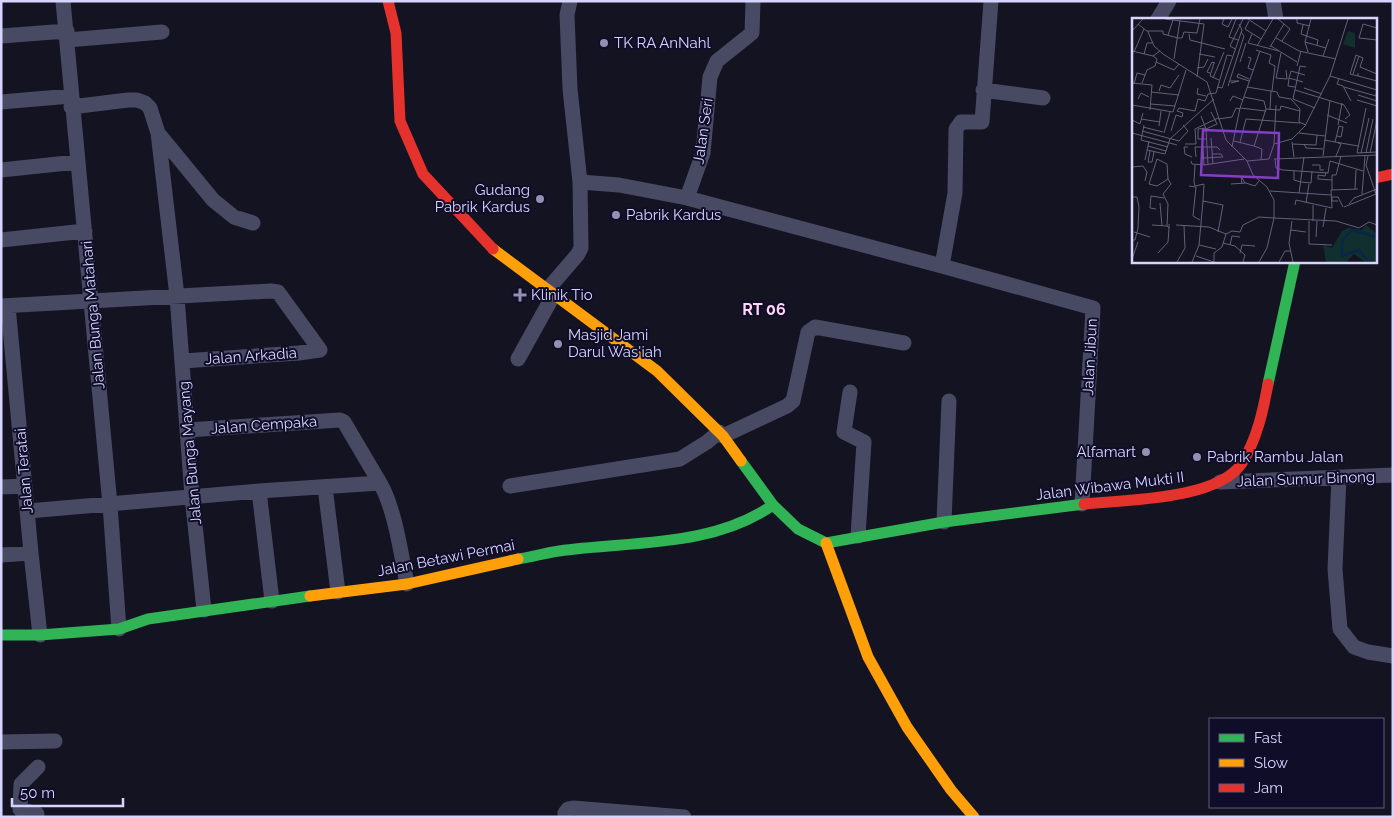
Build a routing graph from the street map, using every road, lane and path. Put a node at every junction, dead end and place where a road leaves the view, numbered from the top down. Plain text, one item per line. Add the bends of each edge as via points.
1 (63, 1) edge
2 (388, 1) edge
3 (570, 1) edge
4 (753, 1) edge
5 (991, 1) edge
6 (1169, 1) edge
7 (1273, 1) edge
8 (1159, 18) edge
9 (1276, 18) edge
10 (162, 32) dead end
11 (1, 36) edge
12 (67, 36) junction
13 (983, 90) junction
14 (1043, 98) dead end
15 (71, 101) junction
16 (1, 102) edge
17 (158, 133) junction
18 (77, 162) junction
19 (1, 170) edge
20 (1393, 174) edge
21 (1376, 178) edge
22 (580, 182) junction
23 (687, 198) junction
24 (253, 223) dead end
25 (85, 231) junction
26 (1, 240) edge
27 (1295, 262) edge
28 (942, 266) junction
29 (551, 292) junction
30 (177, 296) junction
31 (90, 301) junction
32 (5, 306) edge
33 (904, 343) dead end
34 (518, 358) dead end
35 (183, 361) junction
36 (850, 392) dead end
37 (949, 401) dead end
38 (187, 430) junction
39 (721, 434) junction
40 (1393, 475) edge
41 (1339, 476) junction
42 (1220, 482) junction
43 (380, 483) junction
44 (25, 486) junction
45 (510, 486) dead end
46 (1, 487) edge
47 (325, 487) junction
48 (260, 490) junction
49 (192, 496) junction
50 (1082, 504) junction
51 (110, 505) junction
52 (773, 505) junction
53 (28, 512) junction
54 (944, 522) junction
55 (858, 536) junction
56 (826, 543) junction
57 (31, 553) junction
58 (1, 555) edge
59 (407, 584) junction
60 (338, 592) junction
61 (272, 601) junction
62 (204, 610) junction
63 (119, 628) junction
64 (1, 635) edge
65 (40, 635) junction
66 (1393, 656) edge
67 (55, 741) dead end
68 (1, 742) edge
69 (38, 767) dead end
70 (34, 817) edge
71 (565, 817) edge
72 (684, 817) edge
73 (974, 817) edge

1 - 12 street, Jalan Bunga Matahari
2 - 29 street via 396,33 400,121 423,174 497,253
3 - 22 street via 567,14 570,88
4 - 23 street, Jalan Seri via 752,33 717,61 710,77 703,153
5 - 13 street
6 - 8 street
7 - 9 street
10 - 12 street
11 - 12 street
12 - 15 street, Jalan Bunga Matahari
13 - 14 street
13 - 28 street via 982,122 961,122 956,129 955,193
15 - 16 street
15 - 17 street via 137,100 150,108
15 - 18 street, Jalan Bunga Matahari
17 - 24 street via 213,200 234,217
17 - 30 street, Jalan Bunga Mayang
18 - 19 street
18 - 25 street, Jalan Bunga Matahari
20 - 21 street
22 - 23 street via 619,185
22 - 29 street via 581,248
23 - 28 street, Jalan Jibun
25 - 26 street
25 - 31 street, Jalan Bunga Matahari
27 - 42 street, Jalan Wibawa Mukti II via 1260,423 1241,464
28 - 50 street, Jalan Jibun via 1093,308
29 - 34 street
29 - 39 street via 657,371
30 - 31 street
30 - 35 street, Jalan Bunga Mayang
30 - 35 street, Jalan Arkadia via 278,292 320,350
31 - 32 street
31 - 51 street, Jalan Bunga Matahari
32 - 44 street, Jalan Teratai
33 - 39 street via 815,327 808,332 793,401
35 - 38 street, Jalan Bunga Mayang
36 - 55 street via 844,432 864,442
37 - 54 street
38 - 43 street, Jalan Cempaka via 340,420
38 - 49 street, Jalan Bunga Mayang
39 - 45 street via 680,458
39 - 52 street
40 - 41 street, Jalan Sumur Binong
41 - 42 street, Jalan Sumur Binong
41 - 66 street via 1335,568 1340,629 1354,647
42 - 50 street, Jalan Wibawa Mukti II via 1174,495
43 - 47 street
43 - 59 street via 385,491
44 - 46 street
44 - 53 street, Jalan Teratai
47 - 48 street
47 - 60 street
48 - 49 street
48 - 61 street
49 - 51 street
49 - 62 street, Jalan Bunga Mayang
50 - 54 street, Jalan Wibawa Mukti II
51 - 53 street
51 - 63 street, Jalan Bunga Matahari
52 - 56 street via 798,528
52 - 59 street, Jalan Betawi Permai via 739,524 679,540 558,552
53 - 57 street, Jalan Teratai
54 - 55 street, Jalan Wibawa Mukti II
55 - 56 street, Jalan Wibawa Mukti II
56 - 73 street via 868,657 907,727
57 - 58 street
57 - 65 street, Jalan Teratai
59 - 60 street, Jalan Betawi Permai
60 - 61 street, Jalan Betawi Permai
61 - 62 street, Jalan Betawi Permai
62 - 63 street, Jalan Betawi Permai via 148,619
63 - 65 street, Jalan Betawi Permai
64 - 65 street, Jalan Betawi Permai
67 - 68 street
69 - 70 street via 21,784 20,809 36,814
71 - 72 street via 568,809 573,808

